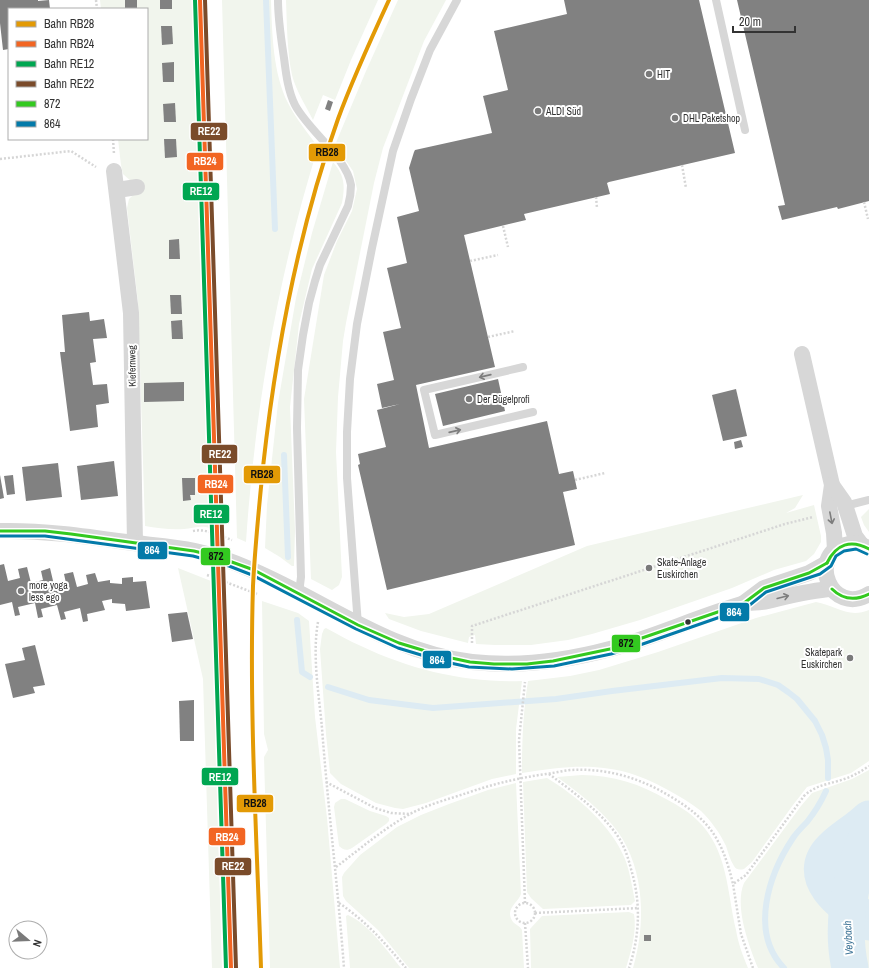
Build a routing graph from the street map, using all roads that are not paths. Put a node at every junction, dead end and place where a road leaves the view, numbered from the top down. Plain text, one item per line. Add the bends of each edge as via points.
1 (278, 0) edge
2 (457, 0) edge
3 (716, 0) edge
4 (745, 130) dead end
5 (114, 171) road end
6 (138, 187) dead end
7 (117, 190) junction
8 (802, 354) dead end
9 (523, 367) dead end
10 (533, 412) dead end
11 (832, 485) junction
12 (869, 500) edge
13 (845, 506) junction
14 (0, 531) edge
15 (135, 543) junction
16 (865, 546) edge
17 (831, 557) junction
18 (832, 589) junction
19 (299, 593) junction
20 (869, 594) edge
21 (744, 603) junction
22 (358, 625) junction

1 - 19 lane via 278,19 287,78 296,106 343,165 348,175 351,195 320,265 309,303 300,356 297,400 301,577
2 - 22 lane via 430,50 393,151 357,324 350,379 347,478
3 - 4 lane
5 - 7 street, Kiefernweg
6 - 7 street
7 - 15 street, Kiefernweg via 130,313
8 - 11 street
9 -> 10 lane via 424,390 435,436
11 - 13 street
11 -> 17 street via 829,506 834,534
12 - 13 lane
13 - 16 street via 855,536
14 - 15 street via 45,531
15 - 19 street via 218,557 254,570
16 - 17 street via 842,546
17 - 18 street via 825,571
17 - 21 street via 809,573 764,588
18 - 20 street via 848,598 859,598
21 -> 18 street via 764,602 815,590
19 - 22 street
21 - 22 street via 610,649 527,664 478,662 442,656 399,643

